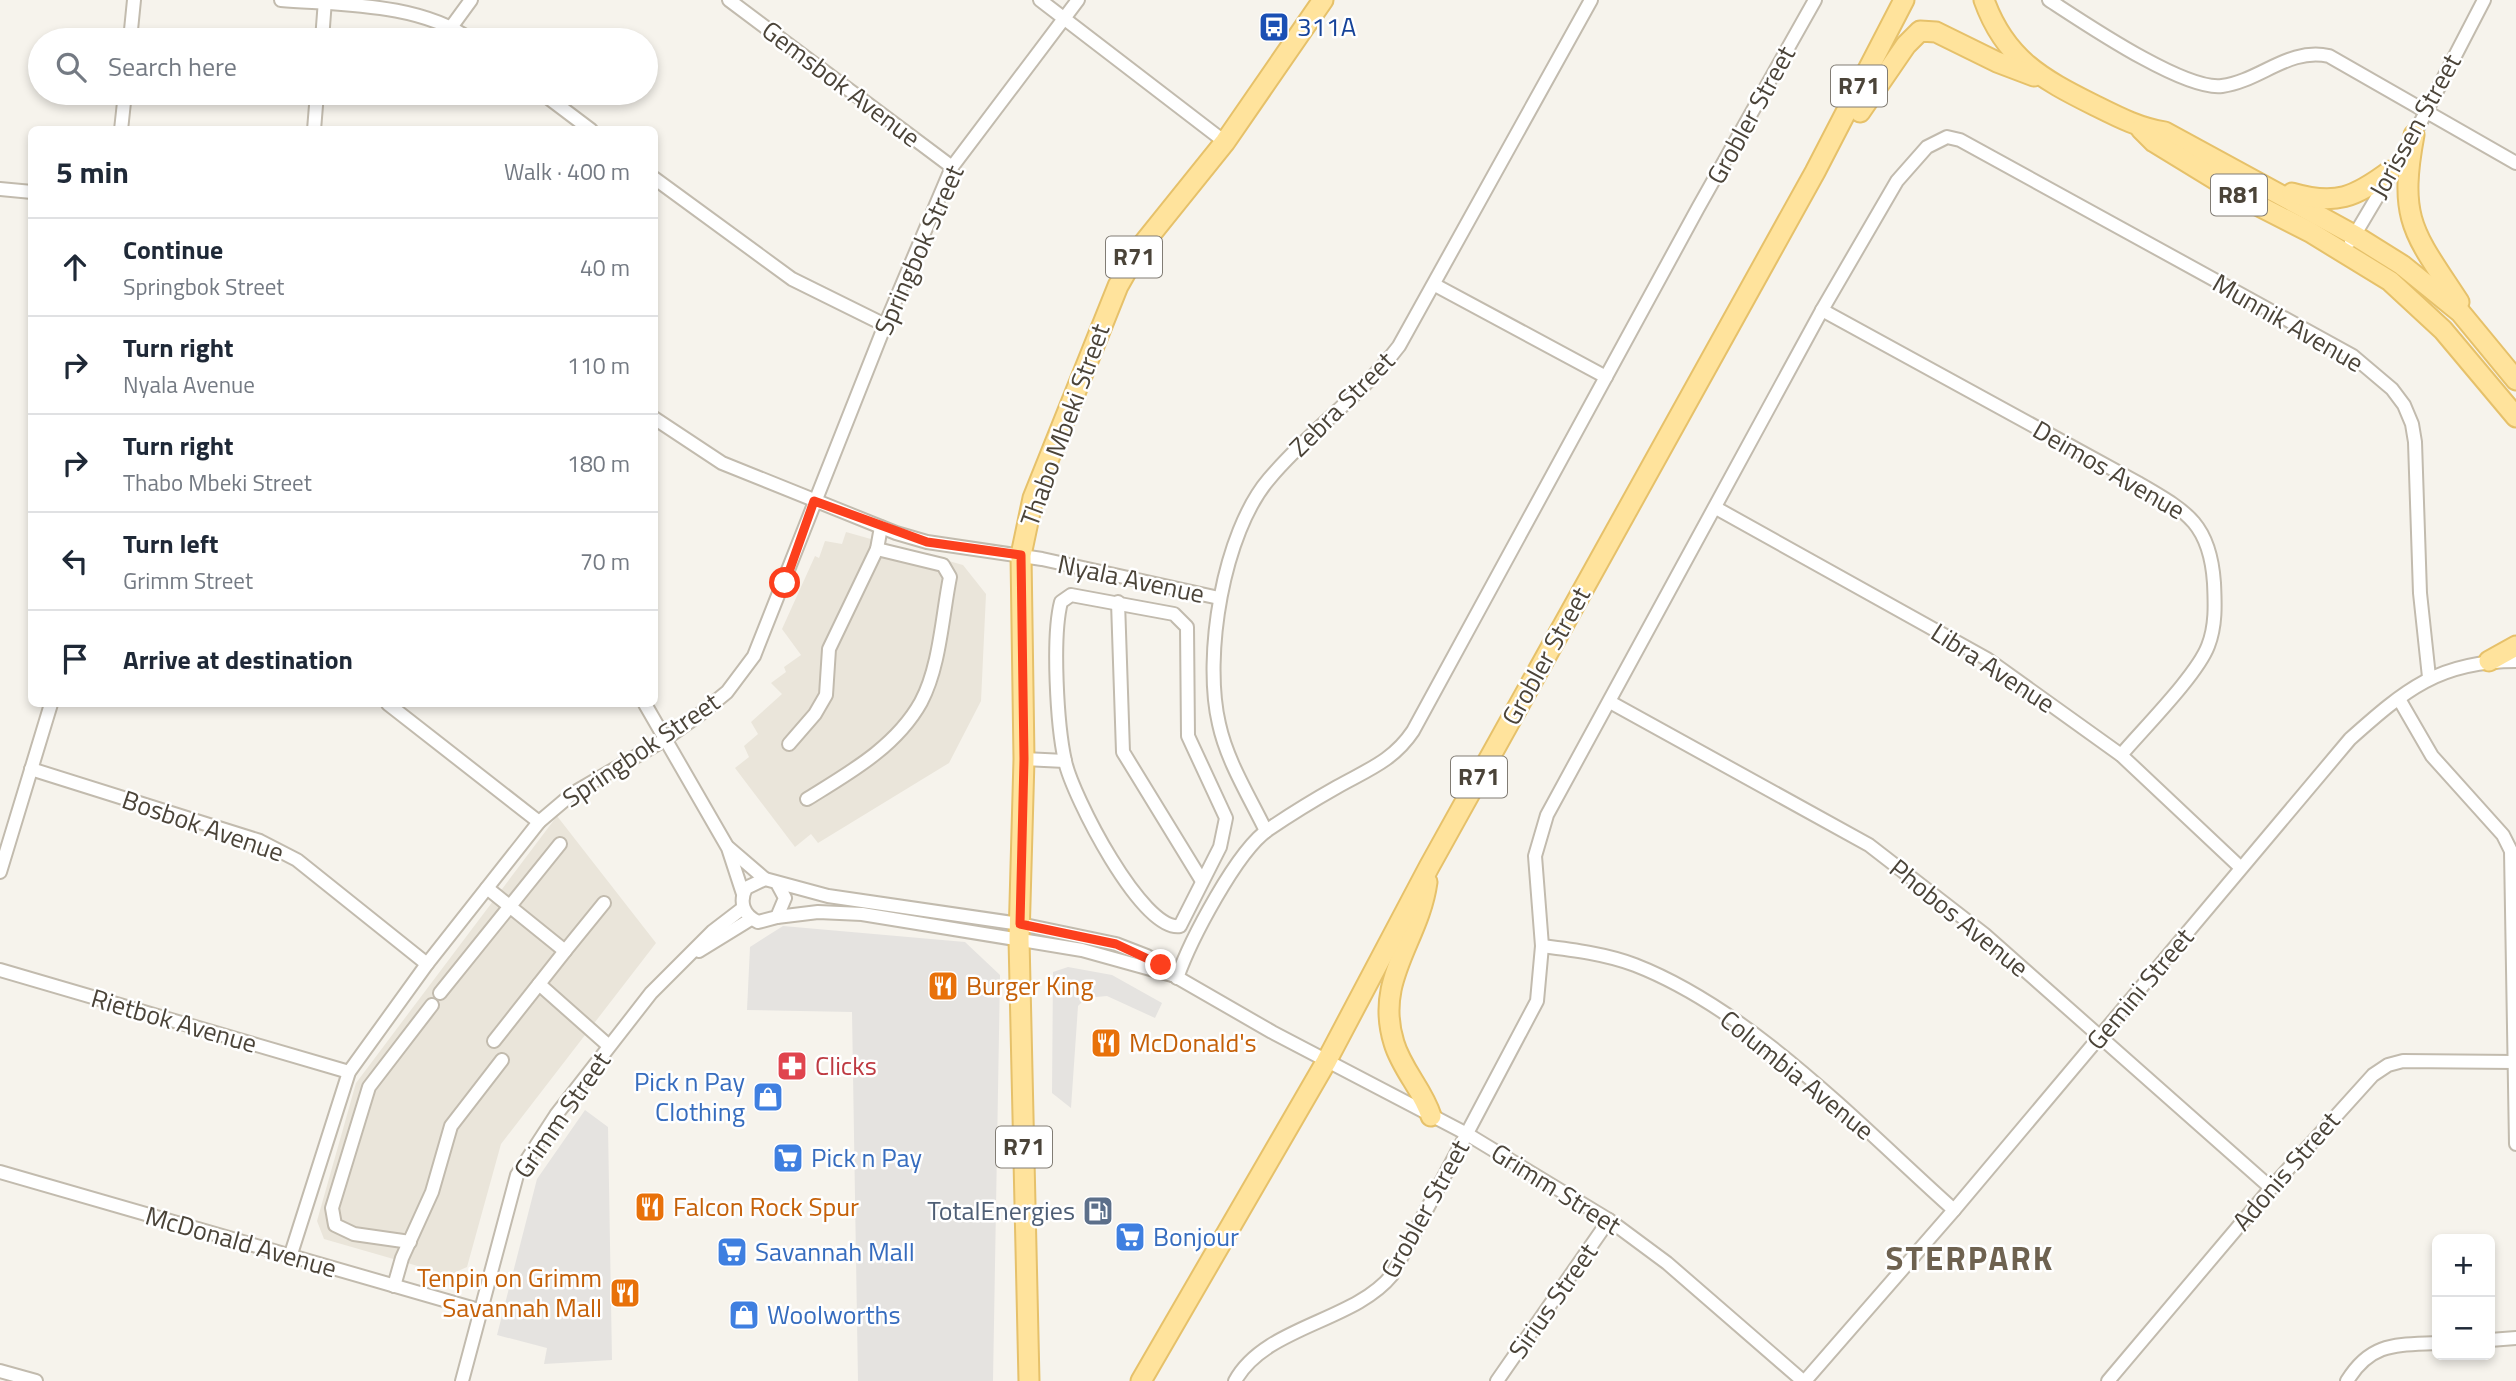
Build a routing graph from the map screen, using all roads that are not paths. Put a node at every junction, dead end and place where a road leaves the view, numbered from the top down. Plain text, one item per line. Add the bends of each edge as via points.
1 (134, 0) edge
2 (281, 0) edge
3 (471, 0) edge
4 (729, 0) edge
5 (1040, 0) edge
6 (1078, 0) edge
7 (1323, 0) edge
8 (1591, 0) edge
9 (1815, 0) edge
10 (1904, 0) edge
11 (1984, 0) edge
12 (2049, 0) edge
13 (2484, 0) edge
14 (325, 2) edge
15 (1065, 19) junction
16 (452, 26) junction
17 (131, 28) edge
18 (323, 28) edge
19 (455, 28) edge
20 (2042, 78) junction
21 (124, 105) edge
22 (316, 105) edge
23 (558, 105) edge
24 (2424, 113) junction
25 (121, 126) edge
26 (314, 126) edge
27 (586, 126) edge
28 (2140, 128) junction
29 (2413, 135) junction
30 (1960, 140) joint
31 (1225, 142) junction
32 (2516, 163) edge
33 (952, 167) junction
34 (2390, 171) junction
35 (1815, 172) junction
36 (658, 181) edge
37 (2267, 186) junction
38 (0, 189) edge
39 (28, 192) edge
40 (2350, 243) junction
41 (1435, 285) junction
42 (1822, 310) junction
43 (885, 325) junction
44 (2481, 335) junction
45 (1606, 377) junction
46 (2516, 380) edge
47 (2516, 417) edge
48 (658, 421) edge
49 (814, 501) junction
50 (1716, 508) junction
51 (881, 527) junction
52 (877, 549) junction
53 (1021, 555) junction
54 (1219, 598) junction
55 (1118, 602) junction
56 (2516, 646) edge
57 (2489, 661) junction
58 (2516, 661) edge
59 (2429, 677) junction
60 (2399, 699) junction
61 (1610, 702) junction
62 (50, 707) edge
63 (392, 707) edge
64 (647, 707) edge
65 (664, 740) junction
66 (789, 744) dead end
67 (2120, 755) junction
68 (1024, 759) junction
69 (1065, 761) junction
70 (31, 769) junction
71 (807, 799) dead end
72 (539, 822) junction
73 (1266, 831) junction
74 (560, 845) dead end
75 (729, 848) junction
76 (1429, 867) junction
77 (2241, 868) junction
78 (0, 872) edge
79 (765, 879) junction
80 (1202, 881) junction
81 (778, 885) junction
82 (487, 888) junction
83 (743, 894) junction
84 (604, 903) dead end
85 (512, 907) junction
86 (747, 914) junction
87 (777, 917) junction
88 (1020, 931) junction
89 (1542, 946) junction
90 (565, 951) junction
91 (427, 964) junction
92 (0, 970) edge
93 (1175, 976) junction
94 (538, 984) junction
95 (440, 993) dead end
96 (432, 1005) dead end
97 (2099, 1037) junction
98 (494, 1041) dead end
99 (609, 1046) junction
100 (502, 1060) dead end
101 (1326, 1062) junction
102 (2515, 1062) edge
103 (349, 1072) junction
104 (1431, 1116) junction
105 (1468, 1133) junction
106 (2516, 1144) edge
107 (0, 1172) edge
108 (2271, 1188) junction
109 (1954, 1210) junction
110 (1609, 1220) junction
111 (410, 1242) junction
112 (290, 1257) junction
113 (394, 1286) junction
114 (482, 1311) junction
115 (2516, 1338) edge
116 (2495, 1340) edge
117 (2432, 1343) edge
118 (0, 1371) edge
119 (36, 1381) edge
120 (462, 1381) edge
121 (1029, 1381) edge
122 (1141, 1381) edge
123 (1236, 1381) edge
124 (1497, 1381) edge
125 (1804, 1381) edge
126 (2108, 1381) edge
127 (2347, 1381) edge

1 - 17 street
2 - 14 street
3 - 16 street
4 - 33 street, Gemsbok Avenue
5 - 15 street
6 - 15 street, Springbok Street
7 - 31 main road, Thabo Mbeki Street / R71
8 - 41 street, Zebra Street
9 - 45 street, Grobler Street
10 - 35 main road, Grobler Street / R71
11 - 20 main road, R81 via 2006,42
12 - 24 street via 2157,65 2200,83 2221,87 2292,58 2318,54 2338,61
13 - 24 street, Jorissen Street
14 - 16 street
14 - 18 street
15 - 31 street
15 - 33 street, Springbok Street
16 - 19 street
20 - 28 main road, R81
20 - 35 main road via 1942,34 1920,31 1871,92 1840,145
21 - 25 street
22 - 26 street
23 - 27 street
24 - 29 street, Jorissen Street
24 - 32 street
28 - 37 main road, R81 via 2165,132
28 - 40 main road, R81 via 2154,142 2257,205
29 - 34 street, Jorissen Street
29 - 44 main road via 2407,188 2412,228
30 - 42 street, Grobler Street via 1940,139 1911,162
30 - 59 street, Munnik Avenue via 2353,356 2392,389 2404,405 2415,442 2420,593
31 - 53 main road, Thabo Mbeki Street / R71 via 1139,249 1118,286 1033,499
33 - 43 street, Springbok Street
34 - 37 main road via 2361,192 2336,200 2302,197
34 - 40 street, Jorissen Street
35 - 76 main road, Grobler Street / R71
36 - 43 street via 792,279
37 - 40 main road, R81
38 - 39 street
40 - 44 main road, R81 via 2436,291
40 - 47 main road, R81 via 2422,309
41 - 45 street
41 - 54 street, Zebra Street via 1383,367 1257,495 1240,530
42 - 50 street, Grobler Street
42 - 67 street, Deimos Avenue via 2138,483 2183,510 2200,528 2209,548 2215,604 2208,647
43 - 49 street, Springbok Street
44 - 46 main road, R81
45 - 73 street, Grobler Street via 1403,746 1377,767
48 - 49 street, Nyala Avenue via 722,463
49 - 51 street, Nyala Avenue
49 - 65 street, Springbok Street via 754,656 727,692
50 - 61 street, Grobler Street
50 - 67 street, Libra Avenue via 1961,644
51 - 52 street
51 - 53 street, Nyala Avenue via 927,542
52 - 66 street via 830,649 826,695
52 - 71 street via 948,570 930,678 922,701 896,735 866,762
53 - 54 street, Nyala Avenue
53 - 68 main road, Thabo Mbeki Street / R71
54 - 73 street, Zebra Street via 1214,672 1218,722 1225,747
55 - 69 street via 1078,595 1061,602 1058,687
55 - 80 street via 1123,752
55 - 80 street via 1178,615 1187,627 1188,736 1226,818 1220,847
56 - 57 main road
57 - 58 street, Gemini Street
57 - 59 street, Gemini Street
59 - 60 street, Gemini Street
60 - 77 street, Gemini Street via 2350,739
60 - 102 street via 2432,756 2503,835 2511,851
61 - 89 street, Grobler Street via 1547,815 1537,845
61 - 97 street, Phobos Avenue via 1869,845 1984,934
62 - 70 street
63 - 72 street
64 - 65 street
65 - 72 street, Springbok Street via 572,794
65 - 75 street
67 - 77 street, Libra Avenue
68 - 69 street
68 - 88 main road, Thabo Mbeki Street / R71
69 - 80 street via 1100,839 1154,915 1165,924 1180,926
70 - 78 street
70 - 91 street, Bosbok Avenue via 281,851
72 - 82 street, Springbok Street
73 - 93 street, Grobler Street via 1225,884
74 - 85 street
75 - 79 street
75 - 83 street
76 - 101 main road, Grobler Street / R71
76 - 104 main road via 1424,903 1394,972 1388,1007 1397,1053
77 - 97 street, Gemini Street
79 - 81 street
79 - 83 street via 751,883
81 - 87 street via 785,898
81 - 88 street, Grimm Street
82 - 85 street
82 - 91 street, Springbok Street
83 - 86 street
84 - 90 street
85 - 90 street
85 - 95 street
86 - 87 street via 765,922
86 - 99 street, Grimm Street via 689,956 651,993
87 - 88 street, Grimm Street via 818,912 862,914
88 - 93 street, Grimm Street
88 - 121 main road, Thabo Mbeki Street / R71
89 - 105 street, Grobler Street via 1537,1001
89 - 109 street, Columbia Avenue via 1633,964 1718,1010 1799,1072
90 - 94 street
91 - 103 street, Springbok Street
92 - 103 street, Rietbok Avenue
93 - 101 street, Grimm Street
94 - 98 street
94 - 99 street
96 - 111 street via 369,1087 332,1208 335,1225 354,1234
97 - 108 street, Phobos Avenue
97 - 109 street, Gemini Street
99 - 114 street, Grimm Street via 517,1175
100 - 111 street via 452,1126 432,1192
101 - 104 street, Grimm Street
101 - 122 main road, Grobler Street / R71
102 - 106 street
102 - 108 street, Adonis Street via 2427,1060 2388,1065 2357,1089
103 - 112 street, Springbok Street
104 - 105 street, Grimm Street
105 - 110 street, Grimm Street
105 - 123 street, Grobler Street via 1386,1283 1259,1353
107 - 112 street, McDonald Avenue
108 - 126 street, Adonis Street
109 - 125 street, Gemini Street
110 - 124 street, Sirius Street
110 - 125 street, Grimm Street via 1667,1263
111 - 113 street
112 - 113 street, McDonald Avenue
113 - 114 street, McDonald Avenue
114 - 120 street, Grimm Street
115 - 116 street
117 - 127 street via 2380,1348
118 - 119 street

